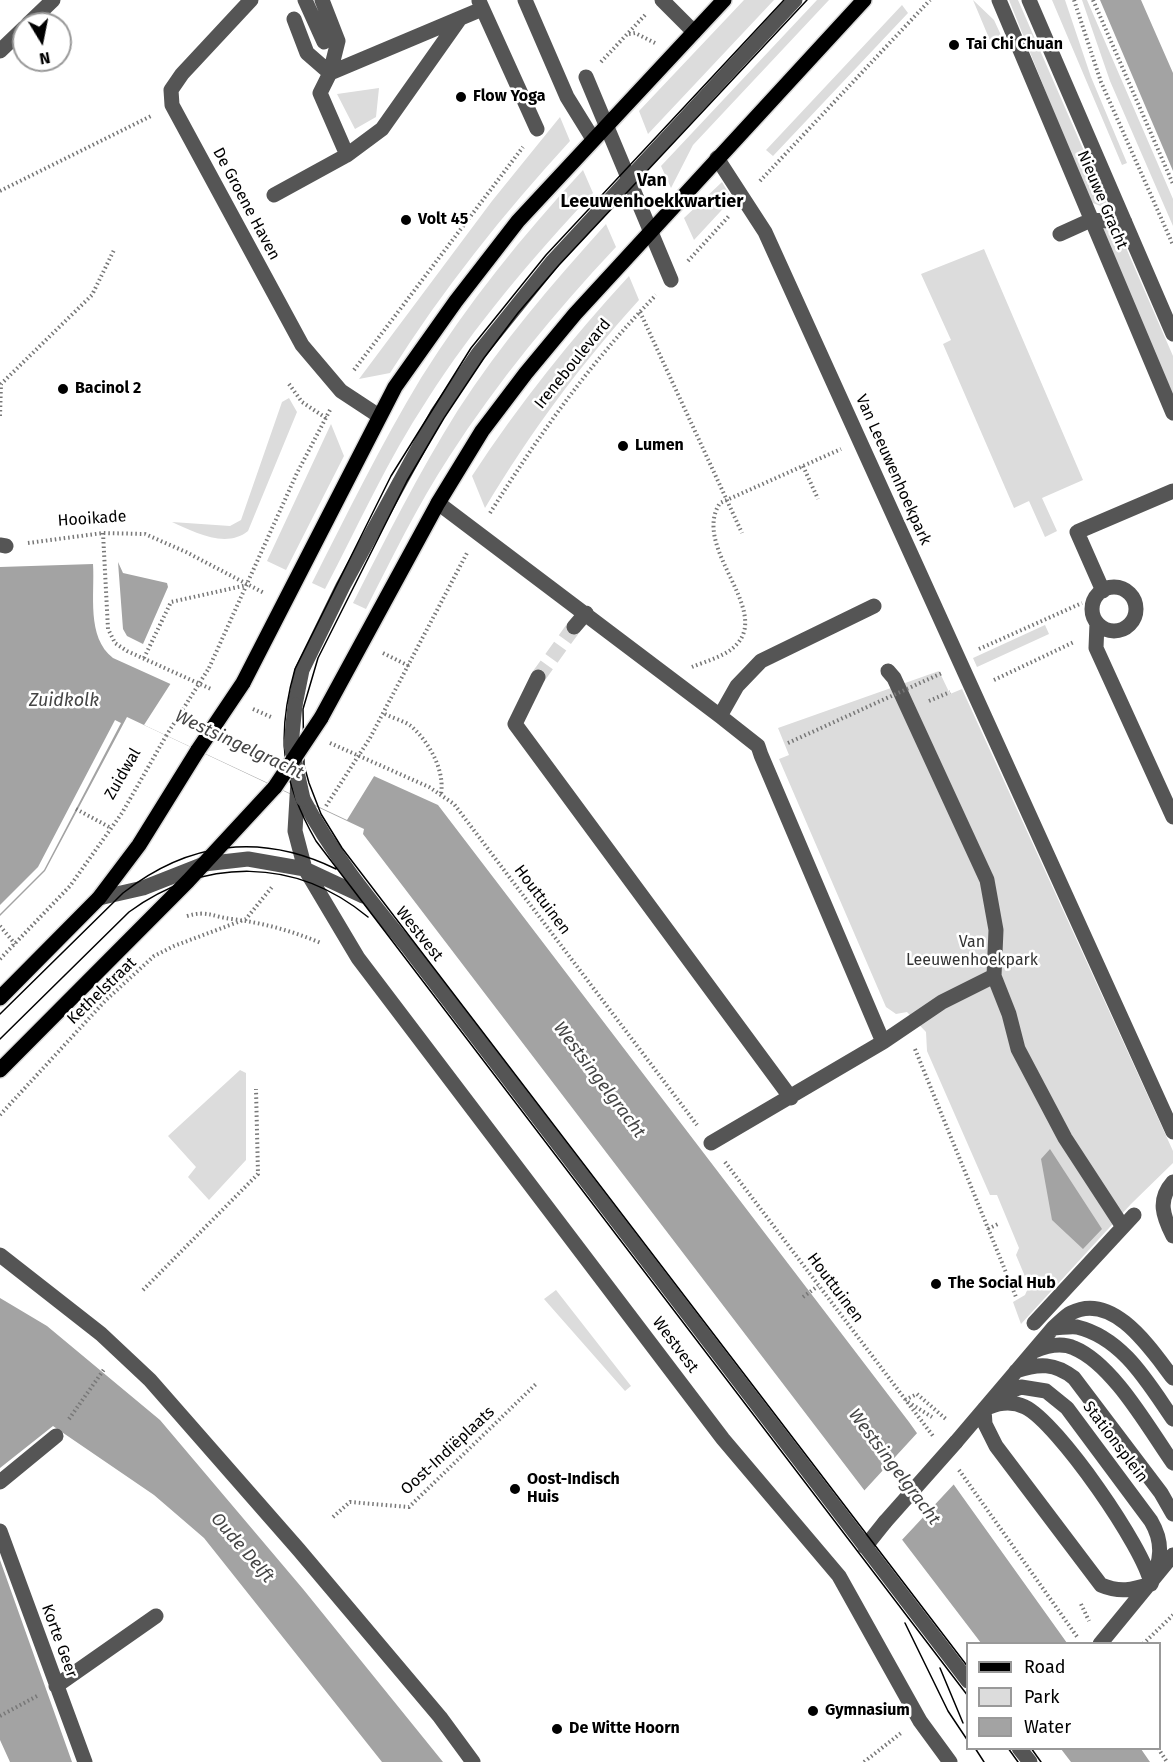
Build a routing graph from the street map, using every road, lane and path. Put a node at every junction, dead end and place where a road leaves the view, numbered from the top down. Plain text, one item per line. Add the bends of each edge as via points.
1 (52, 0) edge
2 (251, 0) edge
3 (304, 0) edge
4 (322, 0) edge
5 (525, 0) edge
6 (724, 0) edge
7 (795, 0) edge
8 (864, 0) edge
9 (930, 0) edge
10 (999, 0) edge
11 (1029, 0) edge
12 (1074, 0) edge
13 (1093, 0) edge
14 (480, 4) edge
15 (657, 4) edge
16 (40, 12) edge
17 (294, 19) dead end
18 (459, 20) junction
19 (694, 32) junction
20 (12, 40) edge
21 (324, 42) dead end
22 (0, 51) edge
23 (330, 73) junction
24 (586, 77) joint
25 (172, 105) junction
26 (606, 125) junction
27 (537, 129) joint
28 (592, 139) junction
29 (347, 155) junction
30 (717, 158) junction
31 (628, 178) junction
32 (1173, 184) edge
33 (0, 190) edge
34 (274, 195) dead end
35 (745, 198) junction
36 (1090, 220) junction
37 (1125, 222) junction
38 (651, 231) junction
39 (1060, 234) dead end
40 (1173, 245) edge
41 (114, 250) dead end
42 (672, 280) junction
43 (640, 312) junction
44 (1173, 334) edge
45 (289, 384) dead end
46 (1, 385) edge
47 (341, 391) junction
48 (1173, 413) edge
49 (0, 416) edge
50 (379, 416) junction
51 (326, 418) junction
52 (861, 441) junction
53 (803, 466) junction
54 (1173, 491) edge
55 (727, 499) junction
56 (818, 499) dead end
57 (438, 503) junction
58 (477, 532) junction
59 (103, 533) junction
60 (742, 533) dead end
61 (3, 546) edge
62 (248, 585) junction
63 (1103, 591) junction
64 (874, 606) dead end
65 (1067, 610) dead end
66 (586, 613) junction
67 (574, 627) tunnel mouth
68 (1097, 627) junction
69 (144, 658) junction
70 (958, 658) junction
71 (660, 669) junction
72 (888, 671) dead end
73 (942, 673) dead end
74 (538, 677) tunnel mouth
75 (997, 678) dead end
76 (218, 692) dead end
77 (250, 707) dead end
78 (385, 714) junction
79 (720, 716) junction
80 (272, 717) dead end
81 (303, 742) junction
82 (326, 742) dead end
83 (788, 743) dead end
84 (293, 758) junction
85 (299, 792) junction
86 (441, 794) junction
87 (324, 809) dead end
88 (77, 810) dead end
89 (1173, 817) edge
90 (111, 828) junction
91 (204, 864) junction
92 (305, 869) junction
93 (365, 897) junction
94 (99, 898) junction
95 (246, 919) junction
96 (146, 924) junction
97 (0, 926) edge
98 (15, 944) junction
99 (358, 958) junction
100 (0, 959) edge
101 (994, 976) junction
102 (0, 998) edge
103 (907, 1029) junction
104 (883, 1042) junction
105 (0, 1070) edge
106 (256, 1089) dead end
107 (791, 1098) junction
108 (0, 1115) edge
109 (1173, 1132) edge
110 (711, 1143) junction
111 (1173, 1182) edge
112 (1134, 1215) dead end
113 (1000, 1222) dead end
114 (1123, 1227) junction
115 (988, 1229) junction
116 (1173, 1236) edge
117 (0, 1254) edge
118 (818, 1286) junction
119 (143, 1290) dead end
120 (803, 1297) dead end
121 (1016, 1297) dead end
122 (1034, 1323) dead end
123 (1053, 1328) junction
124 (1034, 1351) junction
125 (110, 1361) dead end
126 (1016, 1371) junction
127 (1173, 1378) edge
128 (537, 1383) dead end
129 (905, 1400) junction
130 (984, 1409) junction
131 (937, 1411) dead end
132 (932, 1417) dead end
133 (1173, 1419) edge
134 (56, 1436) joint
135 (939, 1444) dead end
136 (953, 1462) dead end
137 (1173, 1463) edge
138 (0, 1482) edge
139 (1173, 1514) edge
140 (333, 1517) dead end
141 (0, 1531) edge
142 (864, 1547) junction
143 (1173, 1555) edge
144 (1151, 1584) junction
145 (156, 1616) dead end
146 (1172, 1617) edge
147 (1103, 1641) edge
148 (1081, 1642) edge
149 (1145, 1642) edge
150 (966, 1678) edge
151 (56, 1686) junction
152 (39, 1695) dead end
153 (0, 1716) edge
154 (920, 1721) junction
155 (1020, 1750) edge
156 (85, 1762) edge
157 (473, 1762) edge
158 (864, 1762) edge
159 (950, 1762) edge
160 (1030, 1762) edge

1 - 16 street
2 - 25 street via 182,74 171,90
3 - 21 street
4 - 23 street via 338,41
5 - 28 street via 567,97
6 - 19 main road
7 - 31 street
8 - 30 main road, Ireneboulevard
9 - 35 path, Ireneboulevard
10 - 36 street, Nieuwe Gracht
11 - 37 street, Nieuwe Gracht
12 - 40 path via 1101,82
13 - 32 path
14 - 18 street, De Groene Haven
14 - 27 street
15 - 19 street
15 - 24 path
17 - 23 street via 307,53
18 - 23 street, De Groene Haven
18 - 29 street, De Groene Haven via 382,129
19 - 26 main road
20 - 22 street
23 - 29 street via 320,93
24 - 26 street
25 - 33 path
25 - 47 street, De Groene Haven via 302,345
26 - 28 main road
26 - 31 street
27 - 47 path via 367,350
28 - 50 main road via 518,221 456,301
29 - 34 street, De Groene Haven
30 - 35 street, Van Leeuwenhoekpark
30 - 38 main road, Ireneboulevard
31 - 38 street
31 - 84 street, Westvest, bridge via 513,308 437,414 400,478 302,670 295,705
35 - 42 path, Ireneboulevard
35 - 52 street, Van Leeuwenhoekpark via 765,232
36 - 37 street
36 - 39 street
36 - 48 street, Nieuwe Gracht
37 - 44 street, Nieuwe Gracht
38 - 42 street
38 - 57 main road, Ireneboulevard via 526,373 482,431
41 - 46 path via 92,295
42 - 43 path, Ireneboulevard
43 - 55 path
43 - 58 path, Ireneboulevard via 544,427
45 - 51 path via 302,402
46 - 49 path
47 - 50 street, De Groene Haven
47 - 51 path
50 - 94 main road, bridge via 243,683 139,845
51 - 62 path via 297,473
52 - 53 path
52 - 70 street, Van Leeuwenhoekpark
53 - 55 path
53 - 56 path
54 - 63 street via 1077,532
55 - 60 path
55 - 71 path via 715,510 713,530 745,619 739,643 674,673
57 - 58 street
57 - 81 main road, Ireneboulevard, bridge via 321,718
58 - 66 street
58 - 78 path, Ireneboulevard
59 - 61 path, Hooikade
59 - 62 path, Hooikade via 145,534
59 - 69 path via 111,638
62 - 69 path via 171,602
62 - 90 path, Zuidwal, bridge via 209,668
63 - 68 street via 1093,605
63 - 68 street via 1126,591 1136,605 1136,613 1133,621 1119,630
64 - 79 street via 761,662 737,686
65 - 70 path
66 - 67 street
66 - 71 street
68 - 75 path
68 - 89 street via 1096,648
69 - 76 path
70 - 109 street, Van Leeuwenhoekpark
71 - 79 street
72 - 101 street via 987,880 996,930
73 - 83 path, bridge
74 - 107 street via 515,724
77 - 80 path
78 - 86 path via 410,726 434,754 443,782
78 - 87 path, Ireneboulevard, bridge
79 - 104 street via 758,746
81 - 84 main road, Ireneboulevard, bridge
81 - 85 street, Westvest, bridge
82 - 86 path, Houttuinen
84 - 85 street, Westvest, bridge
84 - 91 main road, Ireneboulevard, bridge via 275,787
85 - 92 street, Westvest via 295,831
85 - 93 street, Westvest
86 - 110 path, Houttuinen via 454,804
88 - 90 path
90 - 98 path, Zuidwal via 70,886
91 - 92 street, Westvest via 248,859
91 - 94 street, Westvest via 143,888
91 - 96 main road
92 - 93 street, Westvest
92 - 99 street, Westvest
93 - 142 street, Westvest
94 - 102 main road
95 - 96 path via 201,912
95 - 99 path via 287,929
95 - 108 path, Kethelstraat via 154,956 105,1001
96 - 105 main road
97 - 98 path
98 - 100 path, Zuidwal
99 - 154 street, Westvest via 730,1448 839,1575
101 - 103 street via 942,1002
101 - 114 street via 1018,1049 1065,1138
103 - 104 street
103 - 115 path
104 - 107 street
106 - 119 path via 258,1174
107 - 110 street
110 - 118 path, Houttuinen
111 - 116 street via 1165,1191 1162,1207
112 - 114 street
113 - 115 path
114 - 122 street
115 - 121 path
117 - 157 street via 101,1334 150,1380 299,1550 440,1717
118 - 120 path
118 - 129 path, Houttuinen
123 - 124 street, Stationsplein
123 - 127 street, Stationsplein via 1071,1313 1084,1309 1109,1314 1138,1332
123 - 133 street via 1077,1327 1107,1340 1134,1363
124 - 126 street, Stationsplein
124 - 137 street, Stationsplein via 1048,1345 1073,1347 1092,1359 1112,1379
125 - 134 path
126 - 130 street, Stationsplein
126 - 139 street, Stationsplein via 1047,1364 1074,1377
128 - 140 path, Oost-Indiëplaats via 409,1507 350,1502
129 - 131 path via 917,1394
129 - 132 path, Houttuinen
129 - 135 path, Houttuinen
130 - 142 street, Stationsplein, bridge
130 - 144 street via 1013,1403 1050,1426 1133,1541
130 - 144 street via 985,1424 996,1446 1101,1585 1129,1591
130 - 144 street, Stationsplein via 998,1396 1021,1387 1046,1391 1067,1408 1158,1532 1161,1559
134 - 138 street
136 - 148 path
141 - 151 street, Korte Geer
142 - 150 street, Westvest
143 - 144 street, Stationsplein
144 - 147 street, Stationsplein
145 - 151 street
146 - 149 path
151 - 156 street, Korte Geer
152 - 153 path
154 - 158 path
154 - 159 street, Westvest
155 - 160 street

